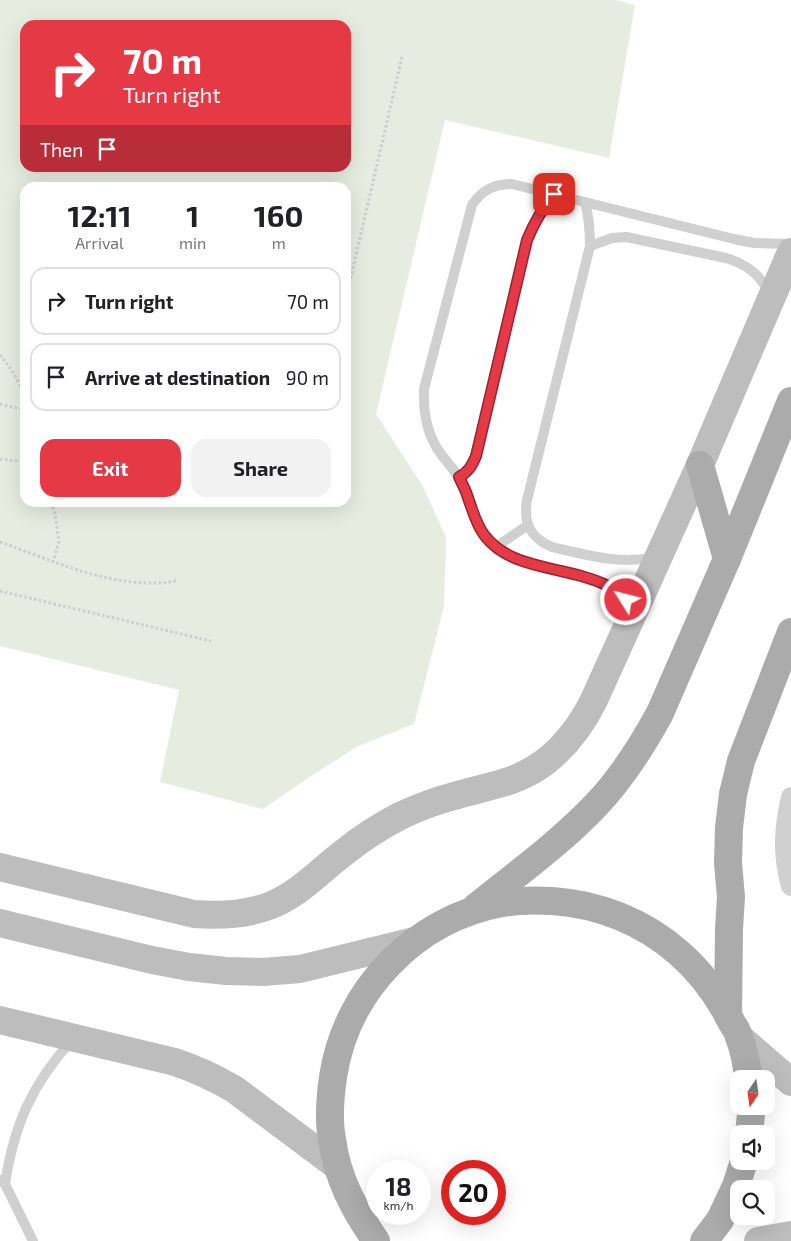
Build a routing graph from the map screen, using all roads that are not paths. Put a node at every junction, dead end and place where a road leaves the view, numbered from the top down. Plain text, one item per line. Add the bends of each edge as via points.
1 (554, 194) junction
2 (585, 202) junction
3 (791, 244) edge
4 (590, 246) junction
5 (791, 252) edge
6 (771, 298) junction
7 (791, 401) edge
8 (700, 465) junction
9 (459, 477) junction
10 (528, 525) junction
11 (496, 547) junction
12 (659, 556) junction
13 (727, 559) junction
14 (635, 610) junction
15 (791, 632) edge
16 (791, 797) edge
17 (0, 867) edge
18 (791, 886) edge
19 (471, 911) junction
20 (0, 923) edge
21 (414, 941) junction
22 (0, 1020) edge
23 (734, 1026) junction
24 (75, 1038) junction
25 (746, 1070) edge
26 (791, 1082) edge
27 (337, 1166) junction
28 (741, 1170) edge
29 (2, 1181) edge
30 (361, 1229) edge
31 (791, 1236) edge
32 (34, 1241) edge
33 (376, 1241) edge
34 (704, 1241) edge
35 (758, 1241) edge

1 - 2 lane
1 - 9 lane via 534,223 527,240 476,456 470,468
1 - 9 lane via 502,184 484,190 472,205 426,377 423,400 430,434 441,455
2 - 3 lane via 734,239
2 - 4 lane
4 - 6 lane via 626,237 738,261 759,276
4 - 10 lane via 527,500
5 - 6 street
6 - 8 street
7 - 13 main road
8 - 12 street
8 - 13 main road
9 - 11 lane via 478,525
10 - 11 lane
10 - 12 lane via 538,539 552,547 626,561
11 - 14 lane via 521,560 604,584
12 - 14 street
13 - 19 main road via 660,714 632,761 577,824
14 - 17 street via 585,718 574,734 545,762 515,779 455,795 402,816 345,851 305,886 270,906 232,915 194,914
15 - 23 main road via 744,753 733,794 728,863 732,897 729,929
16 - 18 street via 784,849
19 - 21 main road
19 - 23 main road via 502,903 534,900 569,902 602,909 634,922 664,940 690,962 712,988
20 - 21 street via 152,960 226,971 300,969
21 - 27 main road via 369,987 349,1021 336,1059 330,1098 331,1138
22 - 24 street
23 - 25 main road
23 - 26 street
24 - 27 street via 175,1062 215,1078
24 - 29 lane via 32,1094 14,1138
27 - 30 main road
28 - 34 main road via 720,1220
29 - 32 lane
30 - 33 main road
31 - 35 street

